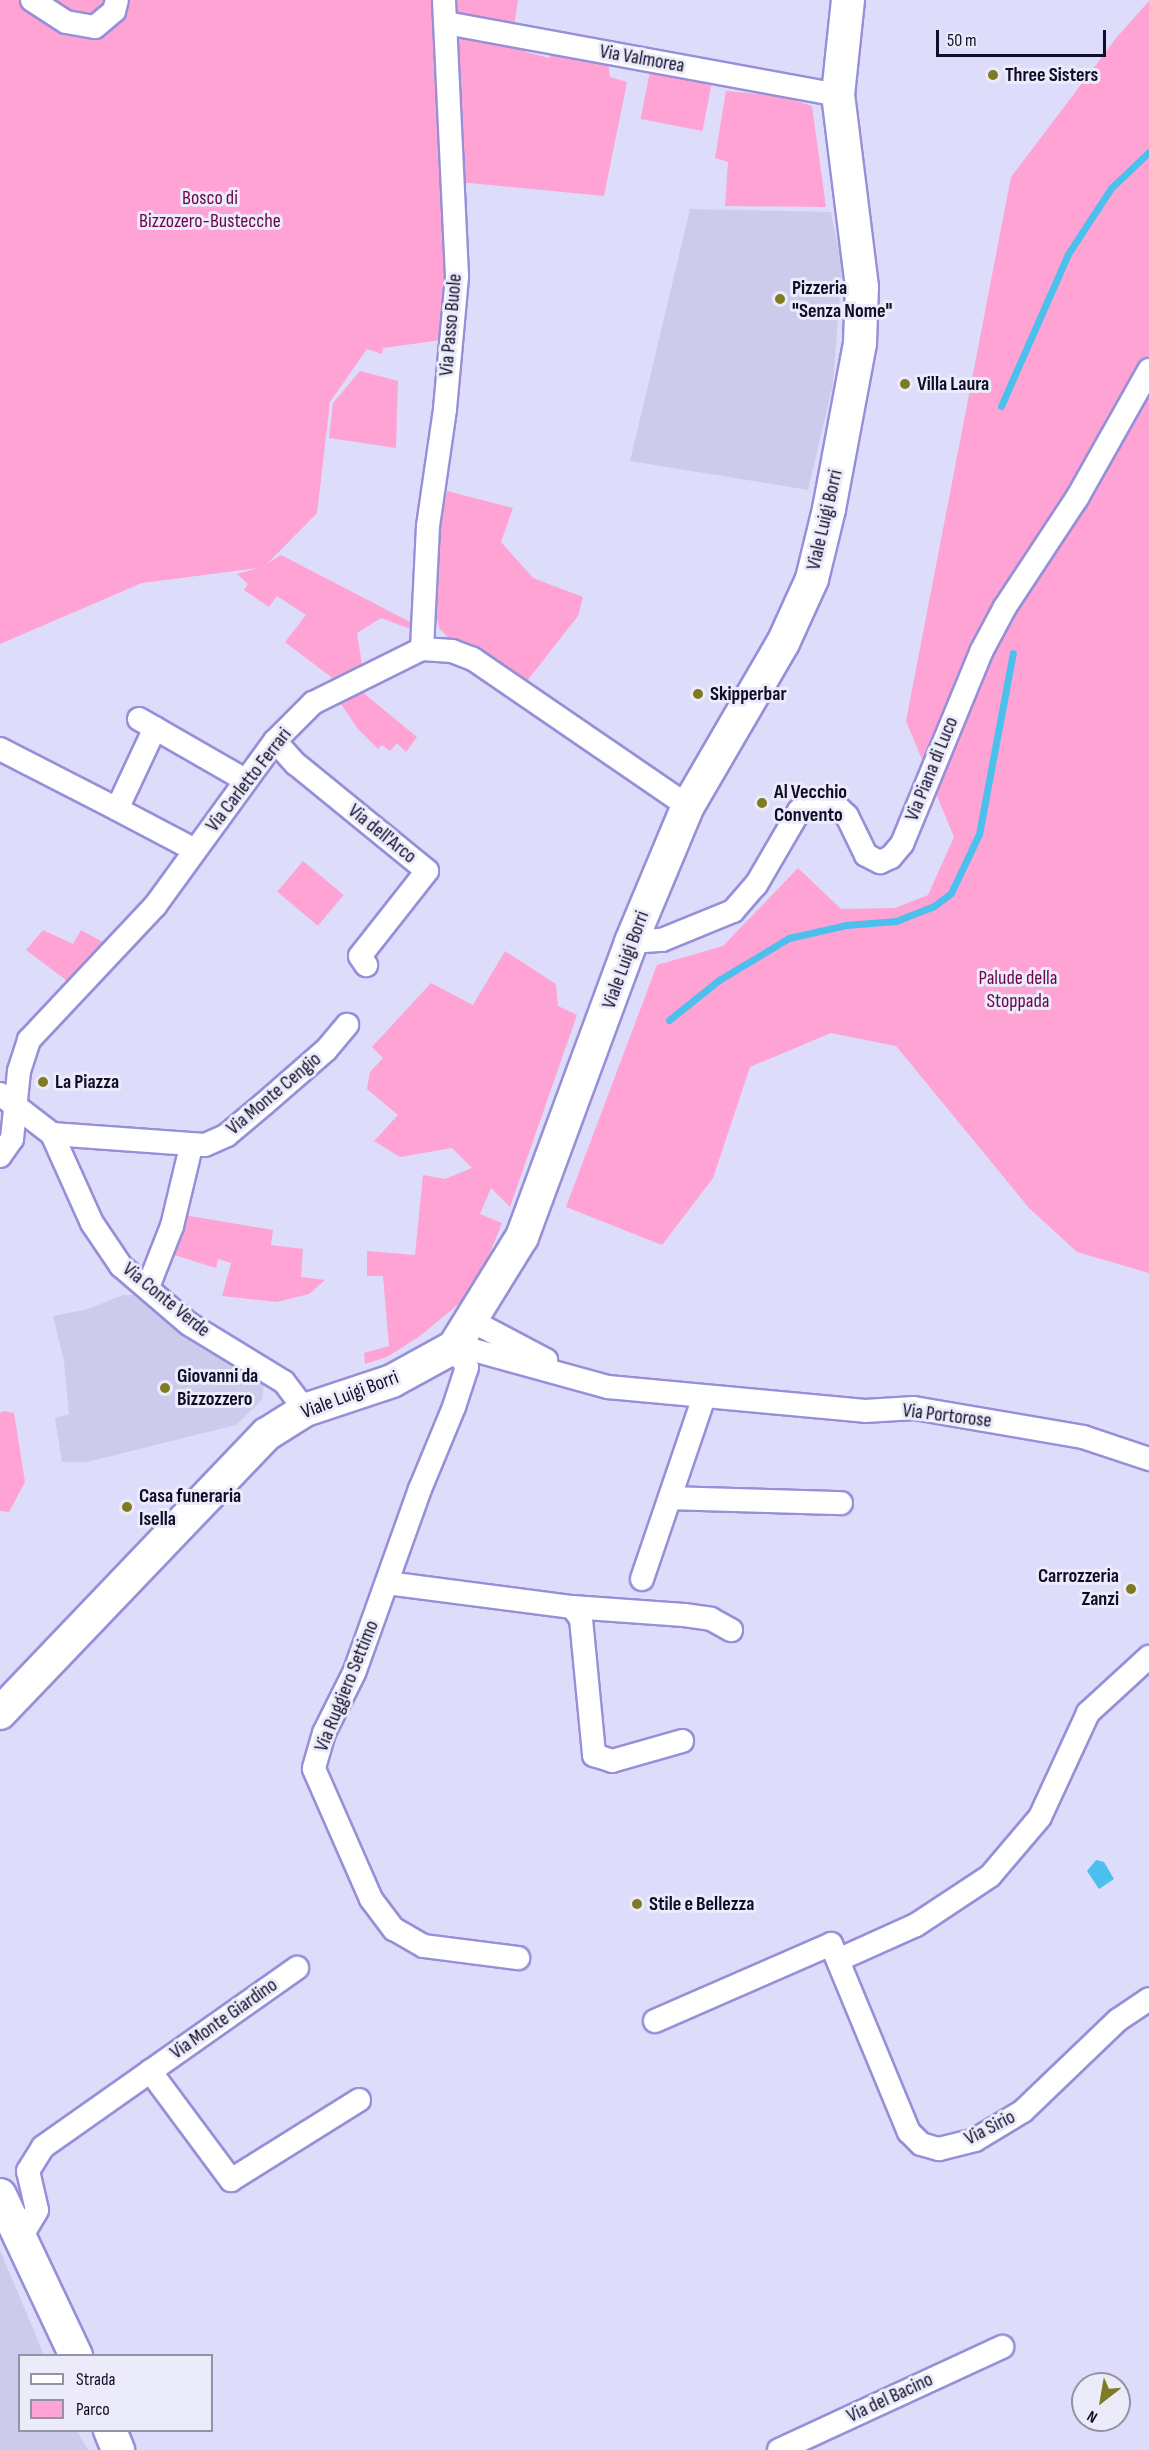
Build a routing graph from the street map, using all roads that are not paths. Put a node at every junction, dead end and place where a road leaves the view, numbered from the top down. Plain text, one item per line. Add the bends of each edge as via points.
1 (32, 0) edge
2 (117, 0) edge
3 (444, 0) edge
4 (848, 0) edge
5 (446, 23) junction
6 (838, 95) junction
7 (1149, 370) edge
8 (422, 649) junction
9 (275, 741) junction
10 (0, 749) edge
11 (245, 780) junction
12 (688, 806) junction
13 (117, 809) junction
14 (195, 850) junction
15 (631, 942) junction
16 (366, 965) dead end
17 (347, 1025) dead end
18 (8, 1100) edge
19 (52, 1134) junction
20 (191, 1146) junction
21 (0, 1156) edge
22 (148, 1287) junction
23 (460, 1338) junction
24 (704, 1397) junction
25 (305, 1410) junction
26 (1149, 1459) edge
27 (670, 1498) junction
28 (841, 1503) dead end
29 (642, 1579) dead end
30 (387, 1583) junction
31 (572, 1606) junction
32 (731, 1630) dead end
33 (1149, 1657) edge
34 (2, 1713) edge
35 (682, 1741) dead end
36 (518, 1958) dead end
37 (838, 1960) junction
38 (297, 1968) dead end
39 (1149, 2000) edge
40 (655, 2020) dead end
41 (150, 2071) junction
42 (359, 2100) dead end
43 (0, 2195) edge
44 (21, 2237) junction
45 (1002, 2347) dead end
46 (76, 2354) edge
47 (111, 2432) edge
48 (118, 2450) edge
49 (779, 2450) edge

1 - 2 street via 66,21 95,27 114,11
3 - 5 street, Via Passo Buole
4 - 6 main road, Viale Luigi Borri
5 - 6 street, Via Valmorea
5 - 8 street, Via Passo Buole via 457,276 445,409 428,526
6 - 12 main road, Viale Luigi Borri via 862,287 860,343 829,510 812,579 783,643
7 - 15 street, Via Piana di Luco via 1077,498 1005,607 981,652 902,844 891,857 880,862 866,855 847,816 830,800 812,800 799,811 756,885 733,911 662,939
8 - 9 street, Via Carletto Ferrari via 313,703
8 - 12 street via 452,651 472,659
9 - 11 street, Via Carletto Ferrari
9 - 16 street, Via dell'Arco via 296,765 427,871 360,956
10 - 13 street
11 - 13 street via 147,723
11 - 14 street, Via Carletto Ferrari
12 - 15 main road, Viale Luigi Borri
13 - 14 street
14 - 18 street, Via Carletto Ferrari via 126,939 29,1041
15 - 23 main road, Viale Luigi Borri via 522,1237
17 - 20 street, Via Monte Cengio via 326,1050 227,1135 205,1145
18 - 19 street, Via Conte Verde
18 - 21 street, Via Carletto Ferrari via 12,1139
19 - 20 street, Via Monte Cengio
19 - 22 street, Via Conte Verde via 92,1223 121,1266
20 - 22 street via 172,1226
22 - 25 street, Via Conte Verde via 189,1324 284,1382
23 - 24 street, Via Portorose via 608,1387
23 - 25 main road, Viale Luigi Borri via 392,1382
23 - 30 street, Via Ruggiero Settimo via 467,1367
24 - 26 street, Via Portorose via 865,1410 914,1408 1083,1437
24 - 27 street
25 - 34 main road, Viale Luigi Borri via 267,1434
27 - 28 street
27 - 29 street
30 - 31 street
30 - 36 street, Via Ruggiero Settimo via 354,1673 324,1733 314,1769 371,1899 394,1929 424,1946
31 - 32 street via 711,1619
31 - 35 street via 581,1619 594,1755 612,1761
33 - 37 street via 1088,1713 1040,1817 990,1876 916,1925
37 - 39 street, Via Sirio via 909,2132 921,2144 939,2149 975,2140 1023,2111 1118,2020
37 - 40 street via 831,1944
38 - 41 street, Via Monte Giardino
41 - 42 street, Via Monte Giardino via 231,2181
41 - 44 street, Via Monte Giardino via 43,2147 30,2163 28,2171 37,2210
43 - 44 main road
44 - 46 main road
45 - 49 street, Via del Bacino
47 - 48 main road

